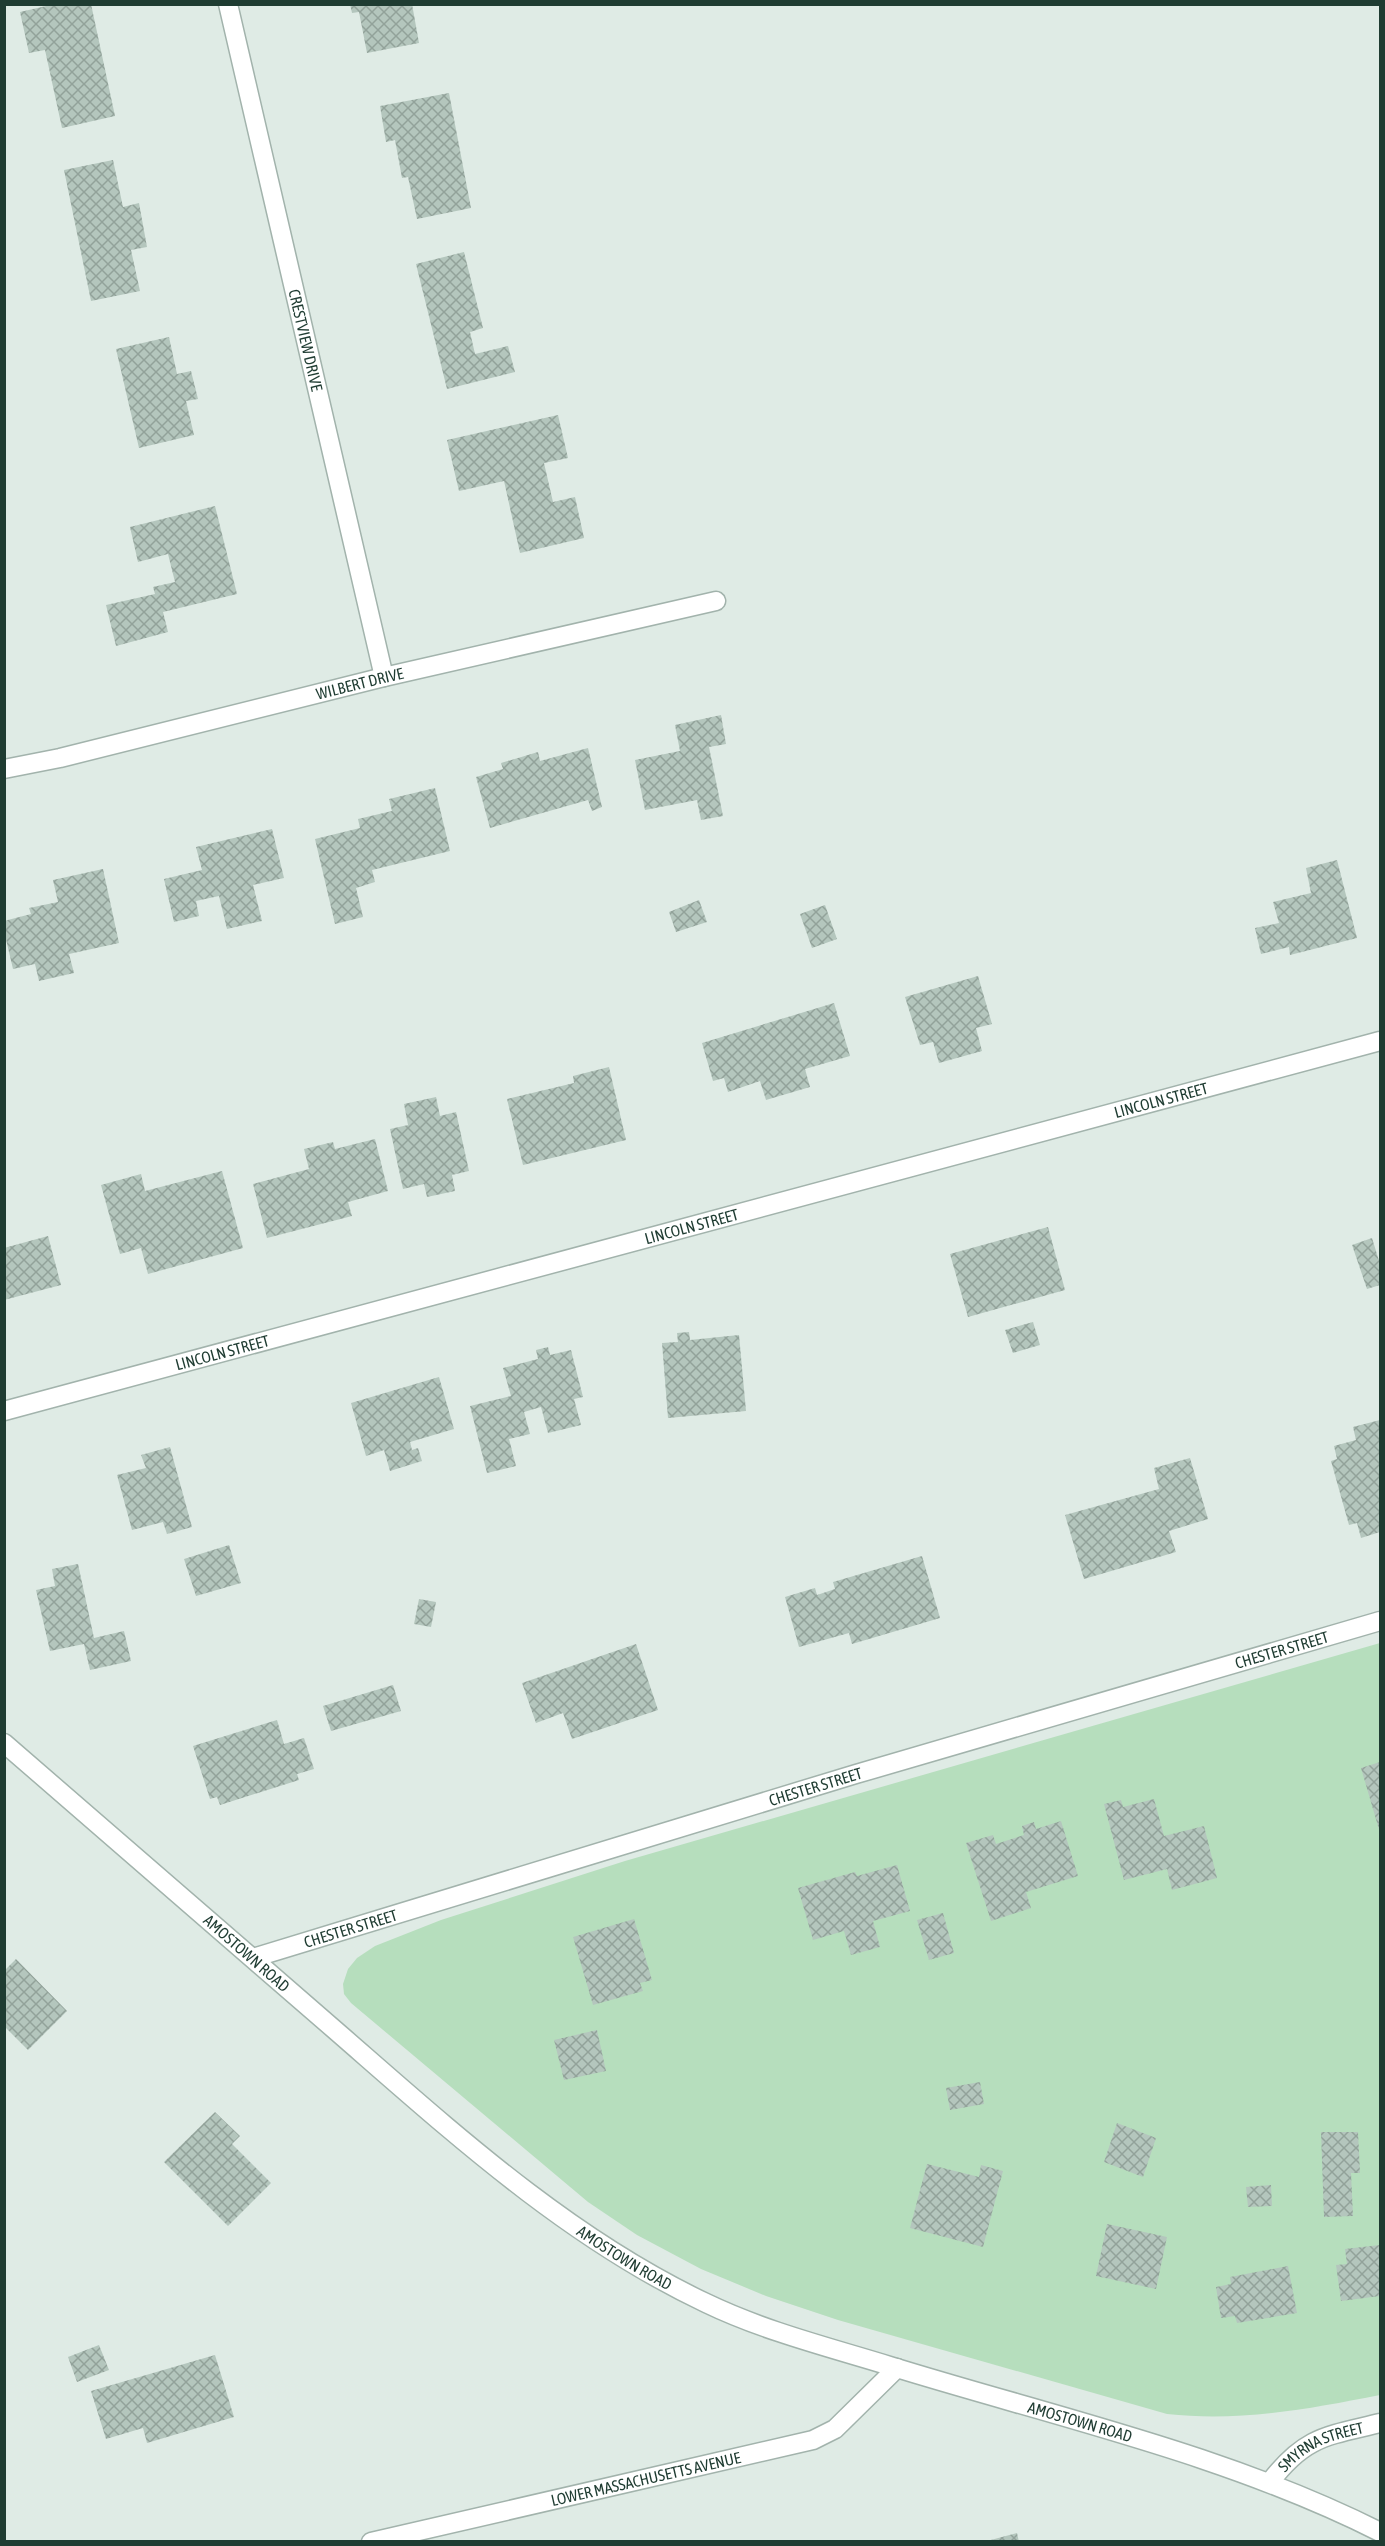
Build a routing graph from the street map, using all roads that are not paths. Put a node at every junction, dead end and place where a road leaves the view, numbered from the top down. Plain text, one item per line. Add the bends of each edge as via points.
1 (228, 4) edge
2 (716, 602) dead end
3 (384, 677) junction
4 (4, 769) edge
5 (1380, 1041) edge
6 (4, 1412) edge
7 (1380, 1621) edge
8 (4, 1743) edge
9 (253, 1958) junction
10 (897, 2368) junction
11 (1380, 2423) edge
12 (1270, 2482) junction
13 (1380, 2532) edge
14 (371, 2541) edge

1 - 3 street, CRESTVIEW DRIVE
2 - 3 street, WILBERT DRIVE
3 - 4 street, WILBERT DRIVE
5 - 6 street, LINCOLN STREET
7 - 9 street, CHESTER STREET via 856,1774
8 - 9 street, AMOSTOWN ROAD
9 - 10 street, AMOSTOWN ROAD via 453,2133 579,2230 627,2261 754,2325
10 - 12 street, AMOSTOWN ROAD via 1160,2444
10 - 14 street, LOWER MASSACHUSETTS AVENUE via 835,2429 813,2440
11 - 12 street, SMYRNA STREET via 1312,2442 1295,2452
12 - 13 street, AMOSTOWN ROAD

